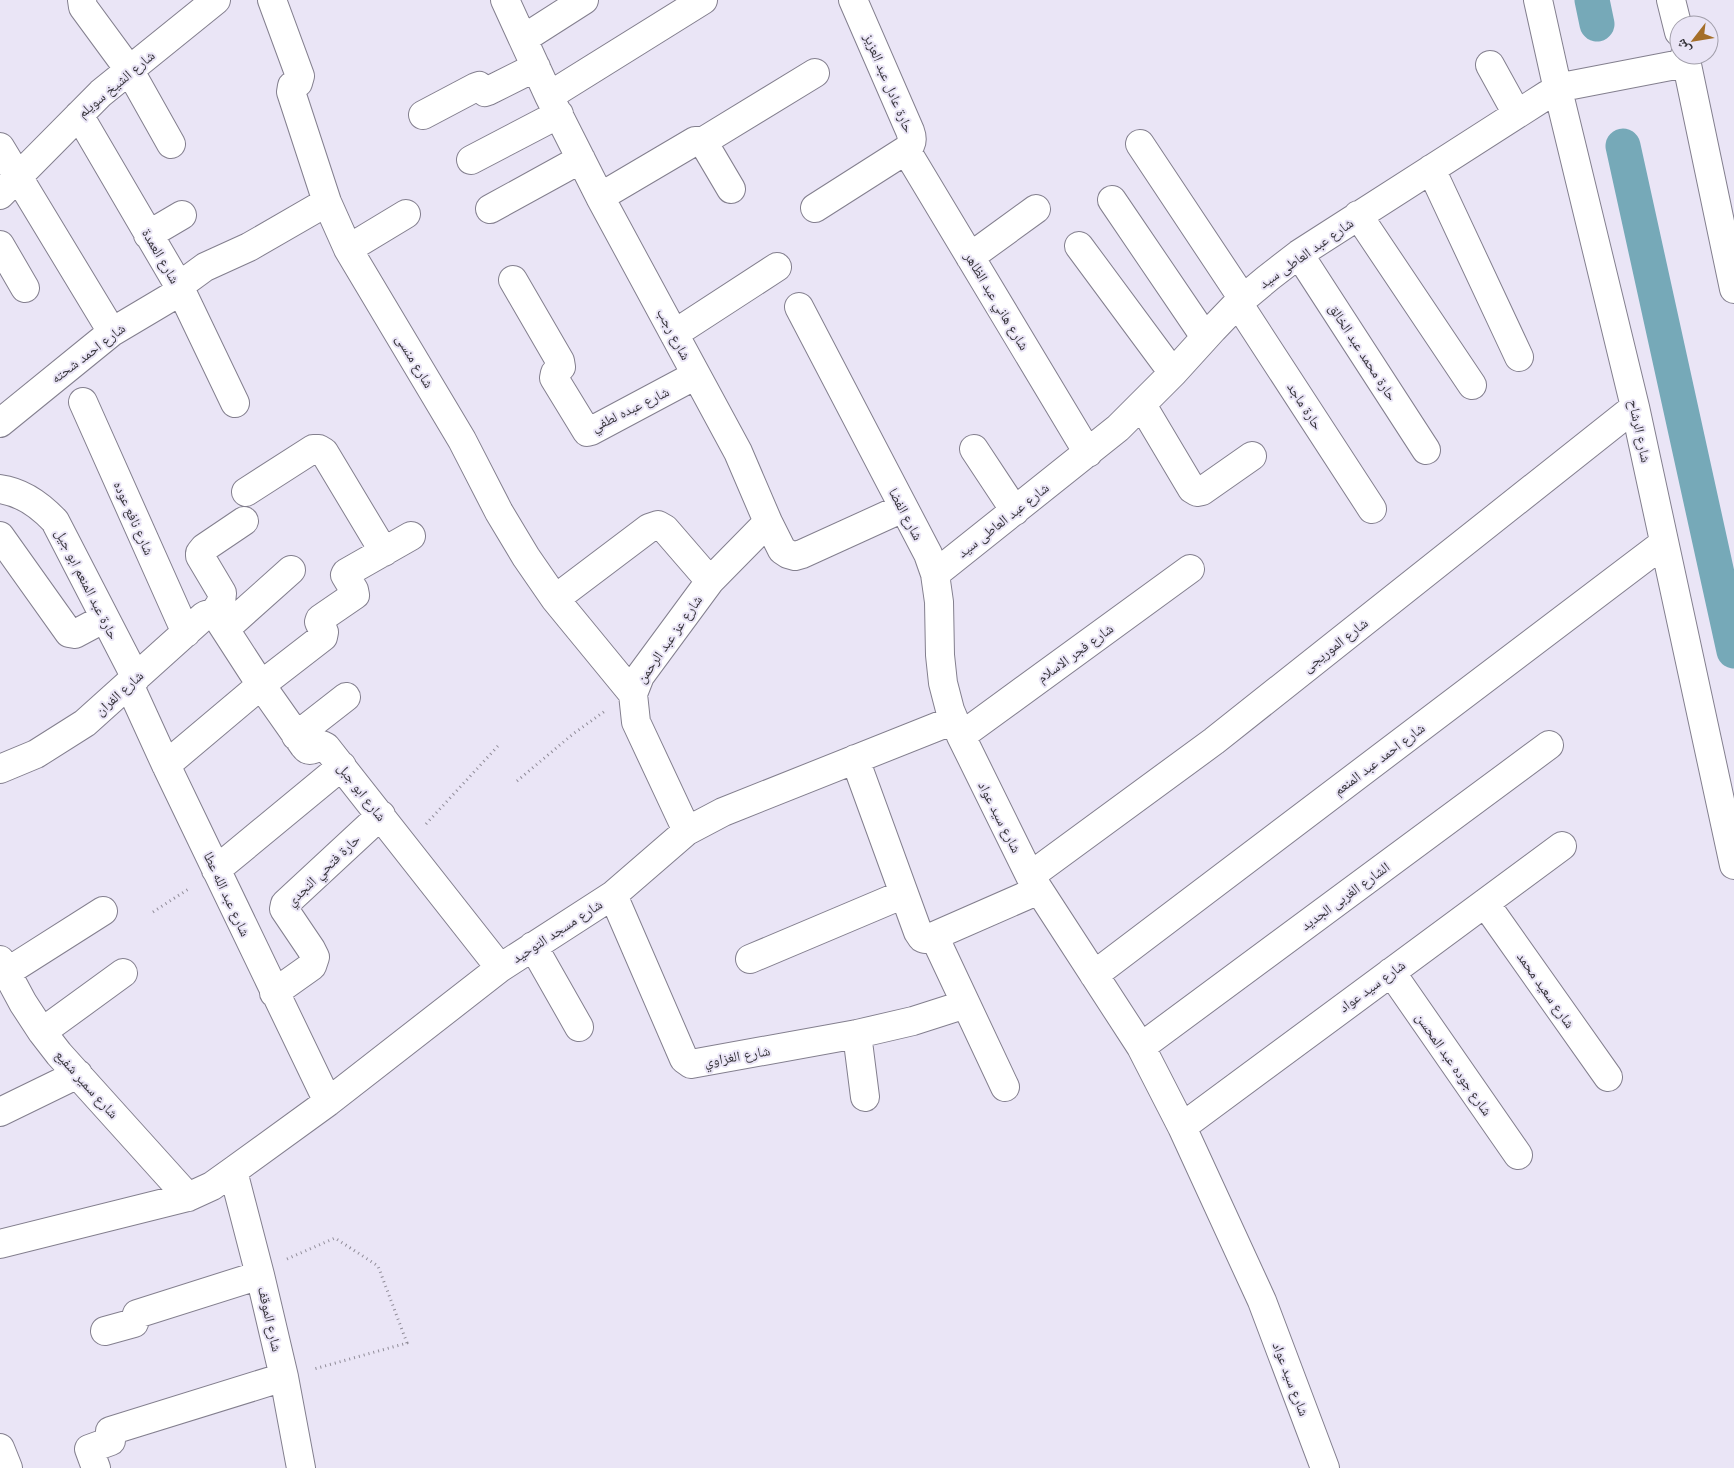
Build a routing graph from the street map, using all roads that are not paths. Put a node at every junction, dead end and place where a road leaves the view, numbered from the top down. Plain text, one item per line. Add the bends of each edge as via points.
1 (82, 0) edge
2 (216, 0) edge
3 (272, 0) edge
4 (505, 0) edge
5 (584, 0) edge
6 (703, 0) edge
7 (853, 0) edge
8 (1538, 0) edge
9 (1671, 0) edge
10 (1675, 15) edge
11 (524, 39) junction
12 (1669, 63) edge
13 (1490, 65) dead end
14 (1686, 65) edge
15 (536, 66) junction
16 (130, 71) junction
17 (815, 73) dead end
18 (1558, 90) junction
19 (554, 105) junction
20 (1517, 114) junction
21 (78, 115) junction
22 (423, 115) dead end
23 (702, 142) junction
24 (171, 144) dead end
25 (1140, 144) dead end
26 (0, 147) edge
27 (906, 150) junction
28 (581, 159) junction
29 (471, 160) dead end
30 (1431, 169) junction
31 (19, 176) junction
32 (731, 190) dead end
33 (0, 195) edge
34 (600, 197) junction
35 (1112, 200) dead end
36 (327, 202) junction
37 (815, 208) dead end
38 (490, 209) dead end
39 (1036, 210) dead end
40 (406, 214) dead end
41 (182, 216) dead end
42 (1358, 216) junction
43 (148, 235) junction
44 (0, 245) edge
45 (1079, 246) dead end
46 (348, 249) junction
47 (1299, 254) junction
48 (970, 257) junction
49 (777, 267) dead end
50 (513, 280) dead end
51 (25, 288) dead end
52 (1734, 288) edge
53 (180, 289) junction
54 (1240, 301) junction
55 (799, 307) dead end
56 (112, 332) junction
57 (674, 334) junction
58 (1205, 337) junction
59 (1519, 357) dead end
60 (1172, 373) junction
61 (696, 375) junction
62 (1472, 385) dead end
63 (83, 402) dead end
64 (235, 402) dead end
65 (1142, 405) junction
66 (1635, 407) junction
67 (0, 423) edge
68 (974, 448) dead end
69 (1426, 450) dead end
70 (1088, 452) junction
71 (1252, 456) dead end
72 (0, 489) edge
73 (246, 492) dead end
74 (902, 508) junction
75 (1372, 509) dead end
76 (1015, 511) junction
77 (244, 521) dead end
78 (768, 522) junction
79 (0, 536) edge
80 (410, 536) dead end
81 (1664, 543) junction
82 (384, 552) junction
83 (1190, 569) dead end
84 (291, 570) dead end
85 (935, 574) junction
86 (710, 581) junction
87 (555, 599) junction
88 (104, 618) junction
89 (219, 622) junction
90 (186, 633) junction
91 (132, 681) junction
92 (261, 685) junction
93 (633, 694) junction
94 (346, 697) dead end
95 (958, 728) junction
96 (296, 736) junction
97 (1549, 745) dead end
98 (854, 759) junction
99 (166, 765) junction
100 (342, 766) junction
101 (0, 769) edge
102 (381, 815) junction
103 (687, 831) junction
104 (1562, 846) dead end
105 (1734, 865) edge
106 (216, 870) junction
107 (1035, 883) junction
108 (904, 894) junction
109 (613, 895) junction
110 (1485, 903) junction
111 (102, 911) dead end
112 (934, 936) junction
113 (533, 946) junction
114 (750, 959) dead end
115 (4, 966) edge
116 (500, 968) junction
117 (1391, 972) junction
118 (123, 973) dead end
119 (1094, 975) junction
120 (274, 993) junction
121 (966, 1004) junction
122 (579, 1027) dead end
123 (42, 1032) junction
124 (857, 1034) junction
125 (1142, 1046) junction
126 (78, 1074) junction
127 (1608, 1077) dead end
128 (1005, 1087) dead end
129 (866, 1097) dead end
130 (328, 1102) junction
131 (0, 1112) edge
132 (1182, 1127) junction
133 (1518, 1155) dead end
134 (233, 1171) junction
135 (188, 1197) junction
136 (0, 1244) edge
137 (260, 1273) junction
138 (105, 1331) dead end
139 (284, 1377) junction
140 (0, 1448) edge
141 (92, 1458) edge
142 (8, 1468) edge
143 (301, 1468) edge
144 (1325, 1468) edge

1 - 16 street via 83,7
2 - 16 street, شارع الشيخ سويلم
3 - 36 street, شارع منسى via 300,76 291,92
4 - 11 street, شارع رجب
5 - 11 street
6 - 19 street
7 - 27 street, حارة عادل عبد العزيز via 910,131 912,142
8 - 18 street, شارع الرشاح
9 - 10 street
11 - 15 street, شارع رجب
12 - 18 street, شارع عبد العاطى سيد
13 - 20 street
14 - 52 street
15 - 19 street, شارع رجب
15 - 22 street via 488,91 476,87
16 - 21 street, شارع الشيخ سويلم
16 - 24 street
17 - 23 street
18 - 20 street, شارع عبد العاطى سيد
18 - 66 street, شارع الرشاح
19 - 28 street, شارع رجب
19 - 29 street
20 - 30 street, شارع عبد العاطى سيد
21 - 31 street, شارع الشيخ سويلم
21 - 43 street, شارع العمدة
23 - 32 street
23 - 34 street via 692,142
25 - 54 street, حارة ماجد
26 - 31 street
27 - 37 street, حارة عادل عبد العزيز
27 - 48 street, شارع هاني عبد الظاهر
28 - 34 street, شارع رجب
28 - 38 street
30 - 42 street, شارع عبد العاطى سيد
30 - 59 street
31 - 33 street, شارع الشيخ سويلم
31 - 56 street
34 - 57 street, شارع رجب
35 - 58 street
36 - 46 street, شارع منسى
36 - 53 street, شارع احمد شحته via 249,247 205,267
39 - 48 street
40 - 46 street
41 - 43 street
42 - 47 street, شارع عبد العاطى سيد
42 - 62 street
43 - 53 street, شارع العمدة
44 - 51 street
45 - 60 street
46 - 87 street, شارع منسى via 462,440 503,520
47 - 54 street, شارع عبد العاطى سيد
47 - 69 street, حارة محمد عبد الخالق
48 - 70 street, شارع هاني عبد الظاهر
49 - 57 street
50 - 61 street, شارع عبده لطفي via 560,361 554,378 587,432
53 - 56 street, شارع احمد شحته
53 - 64 street, شارع العمدة
54 - 58 street, شارع عبد العاطى سيد
54 - 75 street, حارة ماجد
55 - 74 street, شارع الفضا
56 - 67 street, شارع احمد شحته
57 - 61 street, شارع رجب
58 - 60 street, شارع عبد العاطى سيد
60 - 65 street, شارع عبد العاطى سيد
61 - 78 street, شارع رجب via 738,452
63 - 90 street, شارع نافع عوده
65 - 70 street, شارع عبد العاطى سيد
65 - 71 street via 1192,489 1197,492 1202,492
66 - 81 street, شارع الرشاح
66 - 107 street, شارع الموريجى
68 - 76 street
70 - 76 street, شارع عبد العاطى سيد
72 - 88 street, حارة عبد المنعم ابو جيل via 32,501 55,521
73 - 82 street via 312,449 319,449 324,452
74 - 78 street, شارع رجب via 795,556 782,550
74 - 85 street, شارع الفضا via 928,554
76 - 85 street, شارع عبد العاطى سيد
77 - 89 street via 200,553 222,594
78 - 86 street, شارع عز عبد الرحمن
79 - 88 street via 69,633 76,634
80 - 82 street
81 - 105 street, شارع الرشاح
81 - 119 street, شارع احمد عبد المنعم
82 - 92 street via 345,574 354,590 353,597 320,619 323,637
83 - 95 street, شارع فجر الاسلام
84 - 89 street, شارع الفران
85 - 95 street, شارع الفضا via 943,683
86 - 87 street via 658,525 649,528
86 - 93 street, شارع عز عبد الرحمن via 640,676
87 - 93 street, شارع منسى
88 - 91 street, حارة عبد المنعم ابو جيل
89 - 90 street, شارع الفران via 204,616
89 - 92 street, شارع ابو جبل
90 - 91 street, شارع الفران
91 - 99 street, شارع عبد الله عطا
91 - 101 street, شارع الفران via 92,717 61,739
92 - 96 street, شارع ابو جبل
92 - 99 street
93 - 103 street, شارع عز عبد الرحمن via 636,722
94 - 96 street
95 - 98 street, شارع مسجد التوحيد
95 - 107 street, شارع سيد عواد
96 - 100 street, شارع ابو جبل via 308,750 325,745
97 - 125 street, الشارع الغربى الجديد
98 - 103 street, شارع مسجد التوحيد via 723,812
98 - 108 street
99 - 106 street, شارع عبد الله عطا
100 - 102 street, شارع ابو جبل
100 - 106 street
102 - 116 street, شارع ابو جبل
102 - 120 street, حارة فتحي النجدي via 285,904 284,909 315,957 312,966
103 - 109 street, شارع مسجد التوحيد
104 - 110 street, شارع سيد عواد
106 - 120 street, شارع عبد الله عطا
107 - 112 street, شارع الموريجى
107 - 119 street, شارع سيد عواد
108 - 112 street via 920,935 925,940
108 - 114 street
109 - 113 street, شارع مسجد التوحيد
109 - 124 street, شارع الغزاوي via 684,1060 691,1064
110 - 117 street, شارع سيد عواد
110 - 127 street, شارع سعيد محمد
111 - 115 street
112 - 121 street
113 - 116 street, شارع مسجد التوحيد
113 - 122 street
115 - 123 street, شارع سمير شفيع
116 - 130 street, شارع مسجد التوحيد
117 - 132 street, شارع سيد عواد
117 - 133 street, شارع جوده عبد المحسن
118 - 123 street
119 - 125 street, شارع سيد عواد
120 - 130 street, شارع عبد الله عطا
121 - 124 street, شارع الغزاوي
121 - 128 street
123 - 126 street, شارع سمير شفيع
124 - 129 street
125 - 132 street, شارع سيد عواد
126 - 131 street
126 - 135 street, شارع سمير شفيع
130 - 134 street, شارع مسجد التوحيد
132 - 144 street, شارع سيد عواد via 1262,1301
134 - 135 street, شارع مسجد التوحيد
134 - 137 street, شارع الموقف
135 - 136 street, شارع مسجد التوحيد
137 - 138 street via 137,1314 134,1323
137 - 139 street, شارع الموقف
139 - 141 street via 110,1431 111,1440
139 - 143 street, شارع الموقف
140 - 142 street

